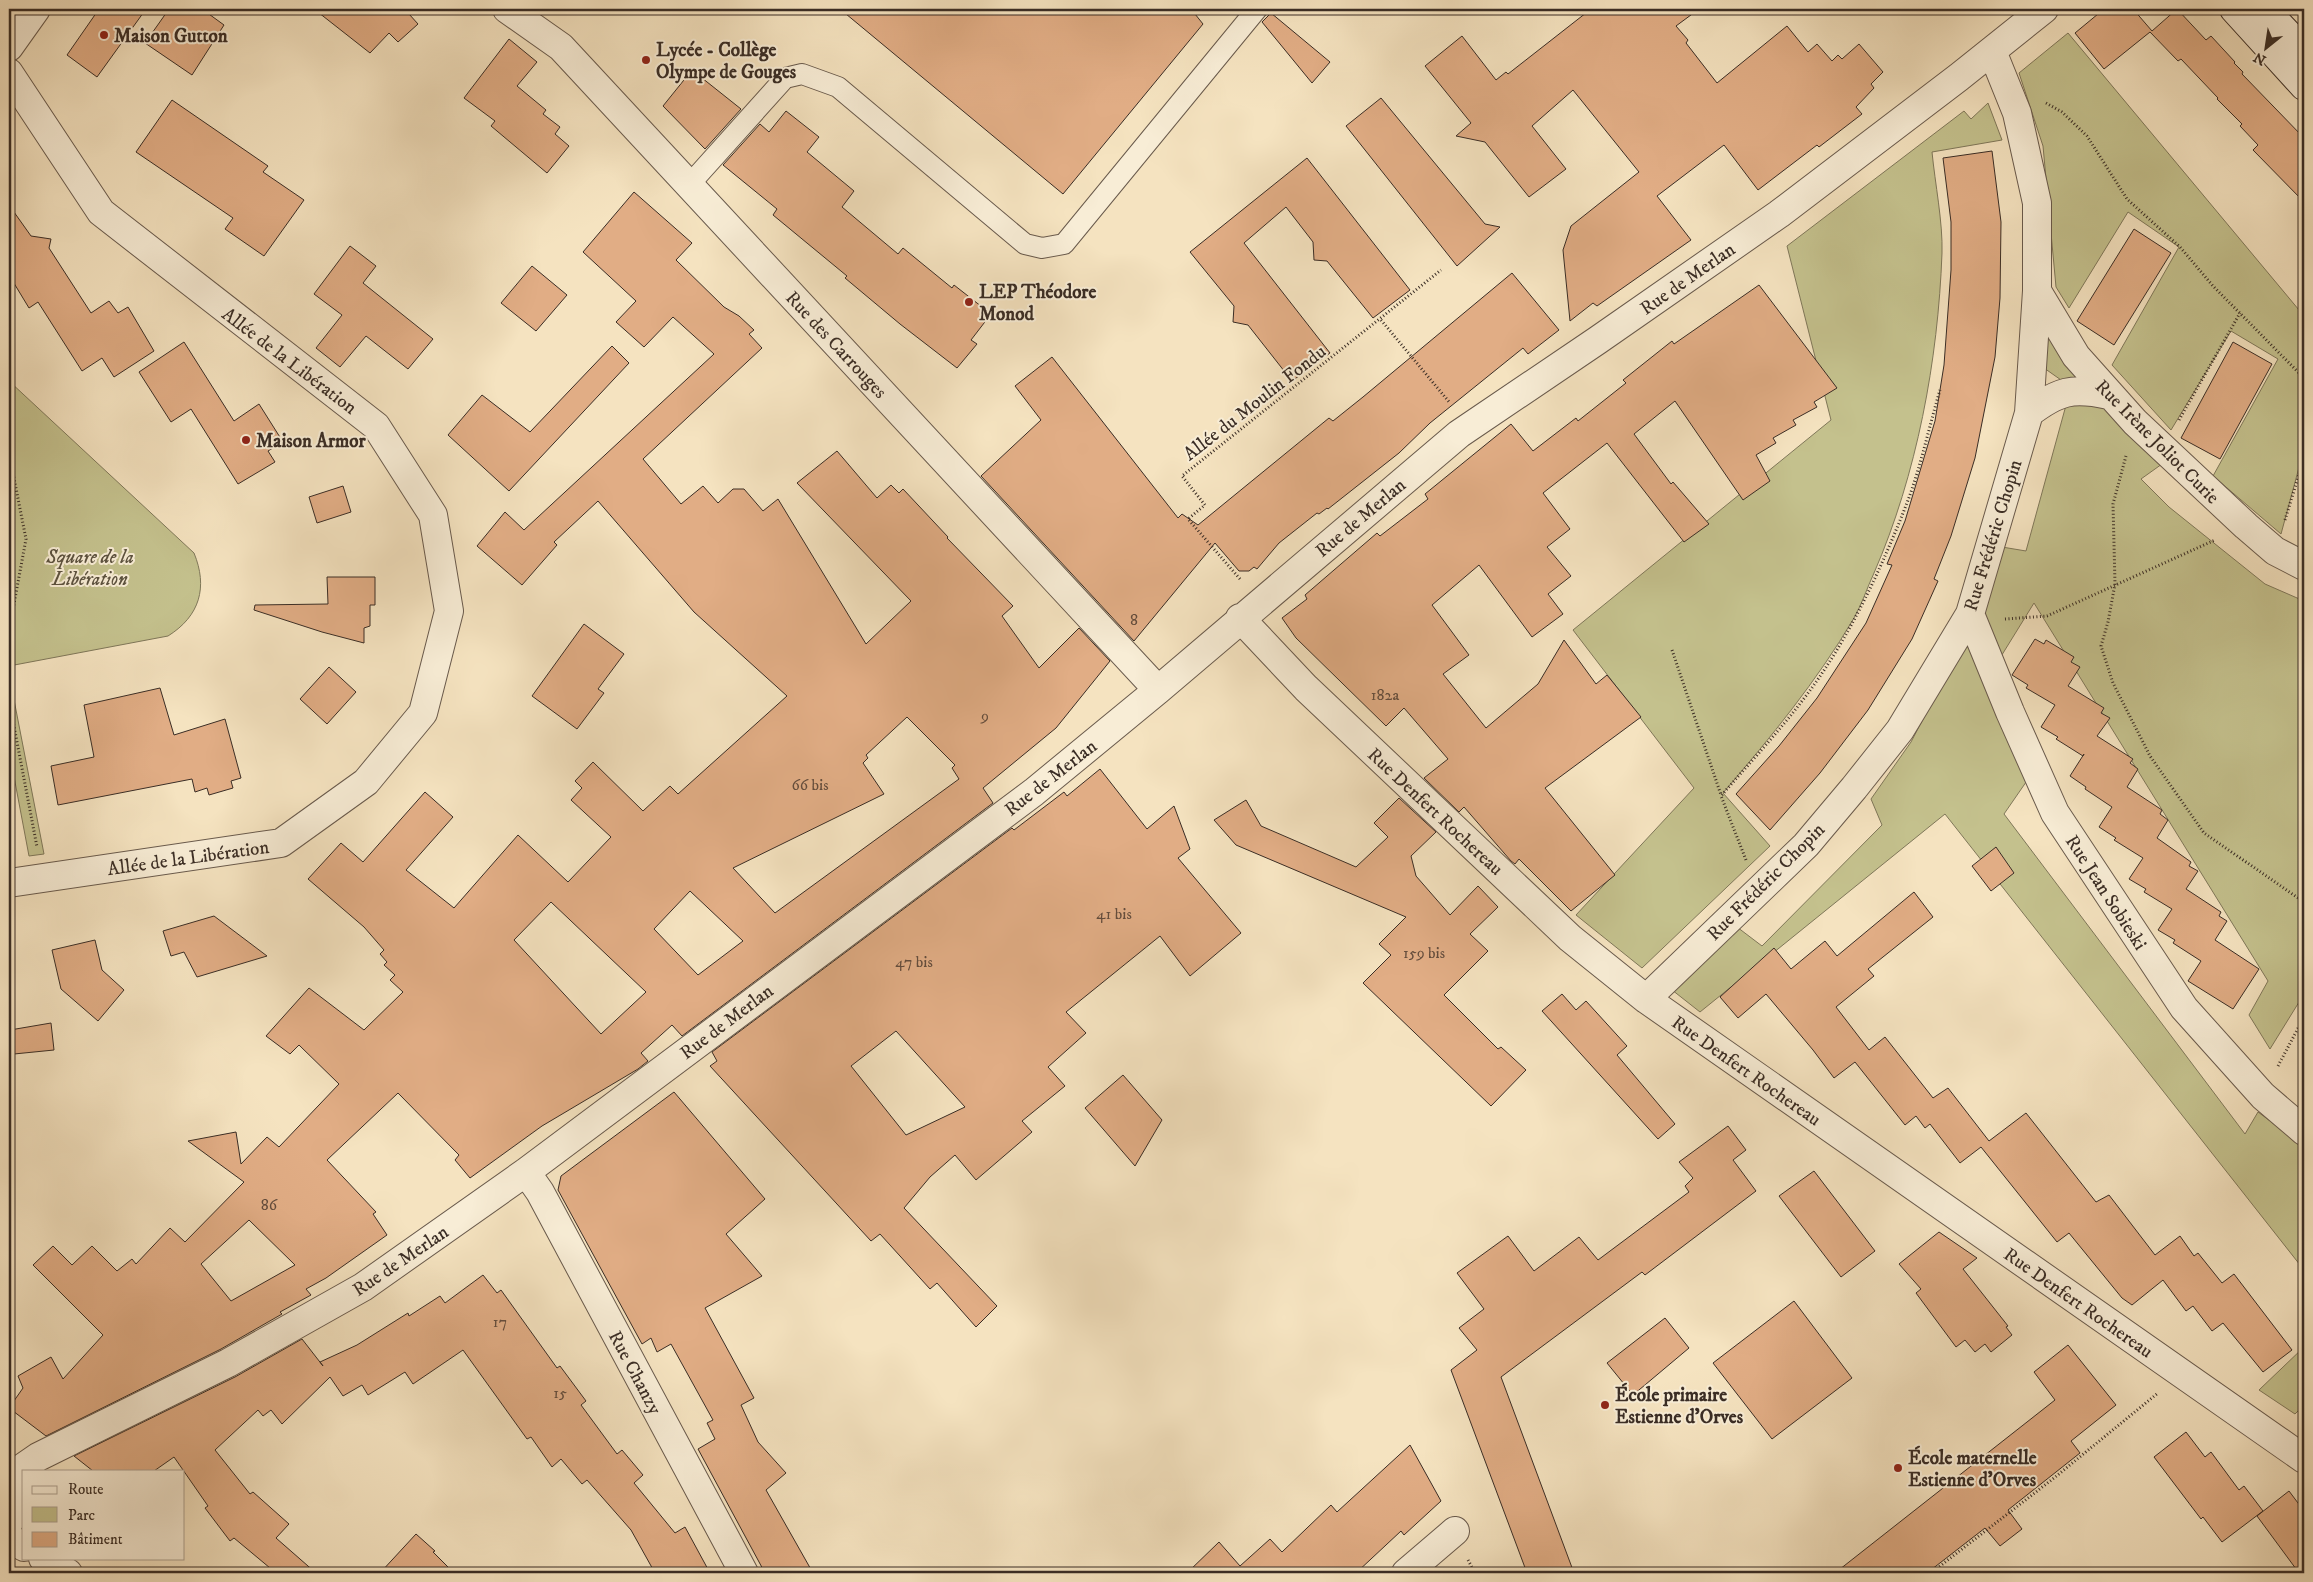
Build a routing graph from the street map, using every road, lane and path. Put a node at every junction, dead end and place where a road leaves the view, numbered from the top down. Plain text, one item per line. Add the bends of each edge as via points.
1 (36, 9) edge
2 (507, 9) edge
3 (1257, 9) edge
4 (2044, 9) edge
5 (2234, 9) edge
6 (2239, 9) edge
7 (2264, 9) edge
8 (9, 47) edge
9 (1992, 51) junction
10 (2304, 51) edge
11 (2304, 68) edge
12 (9, 73) edge
13 (2003, 80) junction
14 (2304, 86) edge
15 (689, 184) junction
16 (1441, 270) dead end
17 (2037, 291) junction
18 (2240, 312) junction
19 (1381, 320) junction
20 (2304, 378) edge
21 (1940, 390) dead end
22 (2109, 395) junction
23 (2029, 413) junction
24 (2135, 422) junction
25 (1470, 426) junction
26 (2162, 449) junction
27 (9, 453) edge
28 (2304, 458) edge
29 (2246, 526) junction
30 (2275, 551) junction
31 (2304, 566) edge
32 (2115, 584) junction
33 (1264, 598) junction
34 (1970, 614) junction
35 (1240, 618) junction
36 (9, 631) edge
37 (1672, 650) dead end
38 (1158, 690) junction
39 (9, 700) edge
40 (1721, 796) junction
41 (43, 877) junction
42 (9, 883) edge
43 (1758, 891) junction
44 (2304, 902) edge
45 (1646, 999) junction
46 (2304, 1017) edge
47 (2263, 1096) junction
48 (2304, 1131) edge
49 (526, 1172) junction
50 (2183, 1375) junction
51 (2300, 1448) edge
52 (9, 1478) edge
53 (9, 1522) edge
54 (1455, 1531) dead end
55 (9, 1538) edge
56 (22, 1546) edge
57 (46, 1560) edge
58 (68, 1573) edge
59 (744, 1573) edge
60 (1406, 1573) edge
61 (1931, 1573) edge

1 - 8 street
2 - 15 street, Rue des Carrouges via 561,47
3 - 15 lane via 1064,244 1042,248 1025,244 838,87 802,74 785,78
4 - 9 street, Rue de Merlan
5 - 14 street
6 - 11 street via 2266,29
7 - 10 street
9 - 13 street, Rue Frédéric Chopin
9 - 25 street, Rue de Merlan via 1779,214
12 - 41 street, Allée de la Libération via 101,212 376,426 433,515 450,611 423,713 366,782 281,844
13 - 17 street, Rue Frédéric Chopin via 2024,136 2037,203
13 - 18 path via 2062,112 2087,136 2127,199 2180,247
15 - 38 street, Rue des Carrouges
16 - 19 path, Allée du Moulin Fondu
17 - 22 street, Rue Irène Joliot Curie via 2076,356
17 - 23 street, Rue Frédéric Chopin
18 - 20 path
18 - 26 path
19 - 25 path
19 - 33 path, Allée du Moulin Fondu via 1182,476 1205,505 1188,519 1242,581
21 - 40 path via 1907,502 1847,632 1816,682
22 - 23 street via 2071,390 2050,397
22 - 24 street, Rue Irène Joliot Curie
23 - 34 street, Rue Frédéric Chopin
24 - 26 street, Rue Irène Joliot Curie
24 - 32 path via 2113,504
25 - 33 street, Rue de Merlan
26 - 29 street, Rue Irène Joliot Curie
27 - 36 path via 26,538
28 - 30 path
29 - 30 street, Rue Irène Joliot Curie
29 - 32 path
30 - 31 street, Rue Irène Joliot Curie
32 - 34 path via 2047,616 1998,619
32 - 44 path via 2101,646 2113,683 2150,756 2204,833
33 - 35 street, Rue de Merlan
34 - 43 street, Rue Frédéric Chopin via 1900,730 1806,845
34 - 47 street, Rue Jean Sobieski via 2055,812 2184,1008
35 - 38 street, Rue de Merlan
35 - 45 street, Rue Denfert Rochereau via 1306,688 1570,938
37 - 40 path
38 - 49 street, Rue de Merlan via 1034,792
39 - 41 path
40 - 43 path
41 - 42 street, Allée de la Libération
43 - 45 street, Rue Frédéric Chopin
45 - 50 street, Rue Denfert Rochereau
46 - 47 path
47 - 48 street, Rue Jean Sobieski
49 - 52 street, Rue de Merlan via 362,1288 228,1363 38,1457
49 - 59 street, Rue Chanzy via 540,1192
50 - 51 street, Rue Denfert Rochereau
50 - 61 path
52 - 53 street via 13,1506
54 - 60 street
55 - 56 street
57 - 58 street

